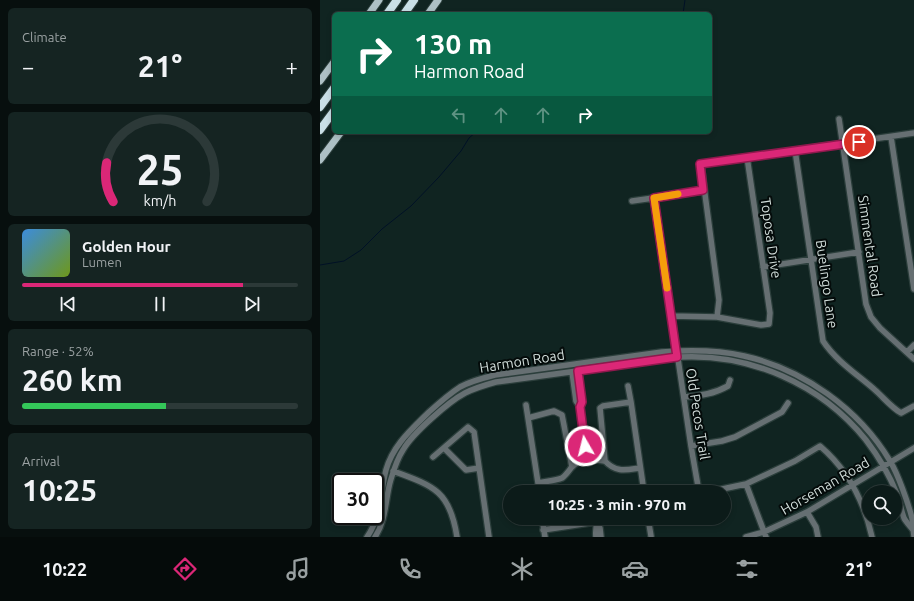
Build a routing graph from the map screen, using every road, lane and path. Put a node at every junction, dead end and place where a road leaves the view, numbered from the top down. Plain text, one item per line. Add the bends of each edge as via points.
1 (379, 0) edge
2 (396, 0) edge
3 (414, 0) edge
4 (438, 0) edge
5 (370, 12) edge
6 (388, 12) edge
7 (405, 12) edge
8 (429, 12) edge
9 (332, 65) edge
10 (320, 81) edge
11 (332, 91) edge
12 (320, 107) edge
13 (332, 114) edge
14 (839, 119) dead end
15 (320, 130) edge
16 (914, 133) edge
17 (340, 134) edge
18 (891, 137) junction
19 (844, 144) junction
20 (795, 150) junction
21 (748, 157) junction
22 (320, 160) edge
23 (703, 190) junction
24 (654, 198) junction
25 (632, 201) dead end
26 (859, 252) junction
27 (811, 259) junction
28 (763, 267) junction
29 (914, 289) edge
30 (671, 316) junction
31 (717, 317) junction
32 (914, 345) edge
33 (907, 352) junction
34 (677, 354) junction
35 (914, 359) edge
36 (575, 371) junction
37 (730, 380) dead end
38 (628, 386) dead end
39 (684, 397) junction
40 (631, 402) junction
41 (788, 403) dead end
42 (526, 405) dead end
43 (914, 406) edge
44 (528, 418) junction
45 (691, 446) junction
46 (444, 448) junction
47 (914, 448) edge
48 (433, 457) dead end
49 (587, 458) junction
50 (605, 461) junction
51 (891, 462) junction
52 (884, 466) junction
53 (572, 467) junction
54 (479, 468) junction
55 (640, 468) junction
56 (393, 471) junction
57 (538, 482) junction
58 (746, 484) junction
59 (538, 485) edge
60 (643, 485) edge
61 (698, 485) edge
62 (852, 485) junction
63 (731, 487) edge
64 (807, 512) junction
65 (543, 525) edge
66 (587, 525) edge
67 (596, 525) edge
68 (597, 525) edge
69 (649, 525) edge
70 (543, 530) junction
71 (913, 533) edge
72 (765, 535) edge
73 (651, 536) dead end
74 (367, 537) edge
75 (376, 537) edge
76 (457, 537) edge
77 (489, 537) edge
78 (545, 537) edge
79 (596, 537) edge
80 (601, 537) edge
81 (746, 537) edge
82 (818, 537) edge
83 (872, 537) edge

1 - 5 main road
2 - 6 highway
3 - 7 highway
4 - 8 main road
9 - 10 main road
11 - 12 highway
13 - 15 highway
14 - 19 street, Simmental Road
16 - 18 street
17 - 22 main road
18 - 19 street
18 - 29 street
19 - 20 street
19 - 26 street, Simmental Road
20 - 21 street
20 - 27 street, Buelingo Lane
21 - 23 street via 700,164
21 - 28 street, Toposa Drive
23 - 24 street
23 - 31 street via 719,300
24 - 25 street
24 - 30 street, Old Pecos Trail
26 - 27 street
26 - 33 street, Simmental Road via 866,304 871,317
27 - 28 street
27 - 43 street, Buelingo Lane via 823,341 830,351 894,409 901,413
28 - 31 street, Toposa Drive via 770,313 769,324 760,325
30 - 31 street
30 - 34 street, Old Pecos Trail
32 - 33 street
33 - 35 street, Simmental Road
34 - 36 street, Harmon Road
34 - 39 street, Old Pecos Trail
34 - 51 street via 723,352 771,363 793,373 830,396 852,414
34 - 52 street via 726,359 767,369 792,380 815,393 848,420 866,439
34 - 74 street, Harmon Road via 495,375 474,380 460,387 444,398 399,443 387,468 379,512
36 - 49 street via 582,402 580,407
36 - 56 street, Harmon Road via 496,382 465,392 412,438
37 - 39 street via 728,386 720,391
38 - 40 street
39 - 45 street, Old Pecos Trail
40 - 50 street via 603,406 599,410
40 - 55 street
41 - 45 street via 782,412 734,437
42 - 44 street
44 - 53 street via 554,411 562,415
44 - 57 street
45 - 61 street, Old Pecos Trail
46 - 48 street
46 - 54 street via 466,470
46 - 54 street via 468,427 474,432
47 - 51 street, Horseman Road
49 - 50 street
49 - 53 street
50 - 55 street via 617,470
51 - 52 street, Horseman Road
51 - 71 street via 912,519
52 - 62 street, Horseman Road
52 - 71 street via 904,518
53 - 57 street via 564,477
54 - 77 street
55 - 60 street
56 - 75 street, Harmon Road via 384,516
56 - 76 street via 425,483 438,492 449,506
57 - 59 street
58 - 62 street via 820,446 830,455
58 - 63 street
58 - 72 street
62 - 64 street, Horseman Road
62 - 83 street via 862,504
64 - 72 street, Horseman Road
64 - 82 street via 816,527
65 - 70 street
66 - 70 street
67 - 79 street
68 - 80 street
69 - 73 street
70 - 78 street
72 - 81 street, Horseman Road

